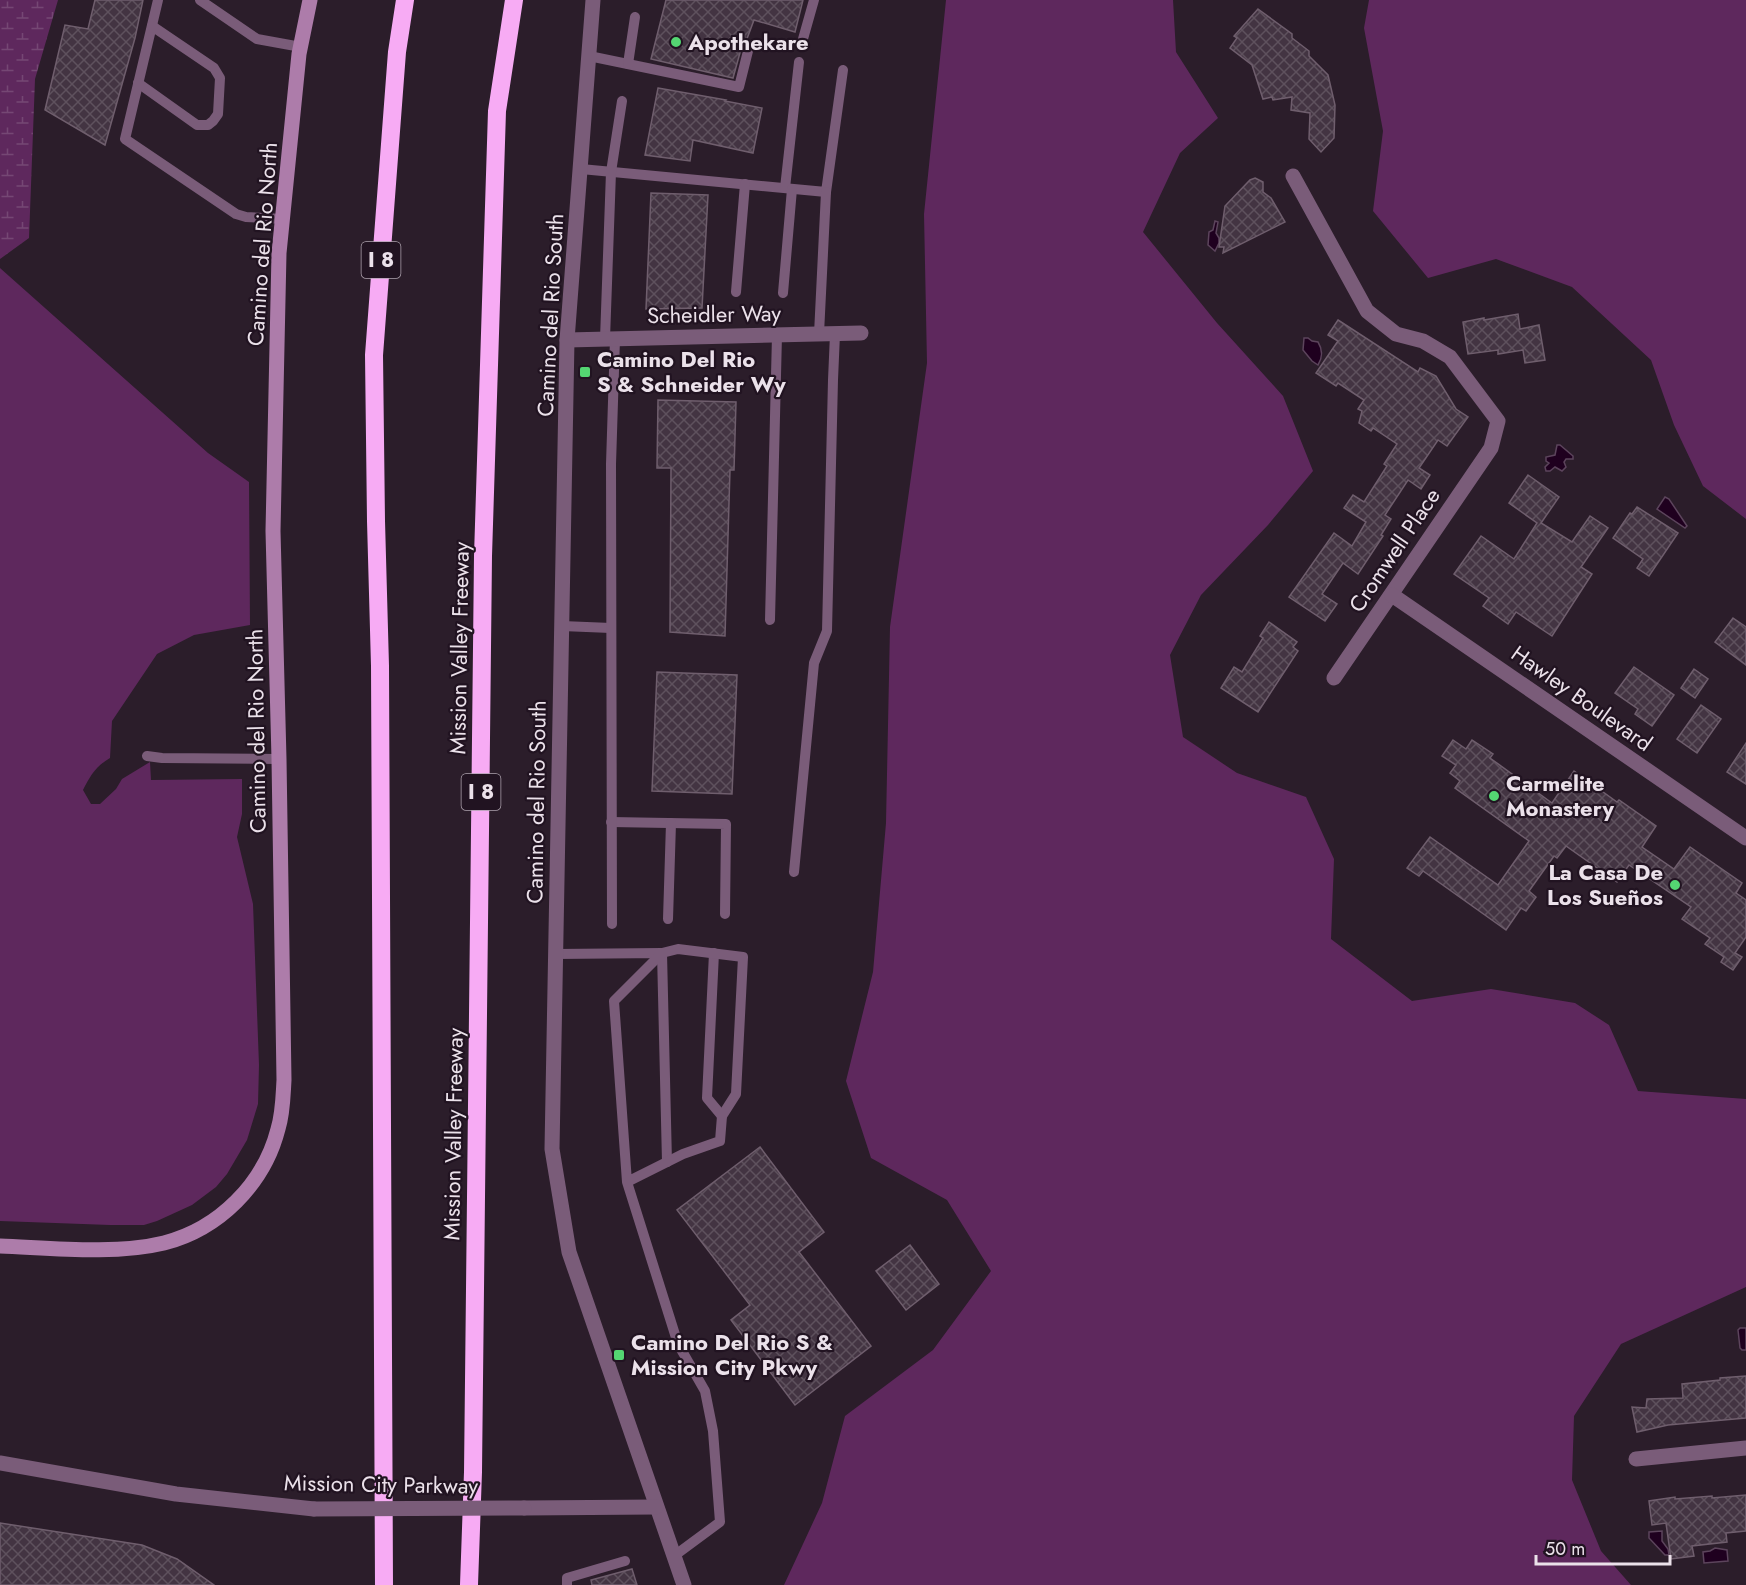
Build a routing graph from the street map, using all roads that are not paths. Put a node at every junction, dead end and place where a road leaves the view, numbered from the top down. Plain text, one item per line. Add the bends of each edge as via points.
1 (158, 0) edge
2 (200, 0) edge
3 (310, 0) edge
4 (405, 0) edge
5 (514, 0) edge
6 (593, 0) edge
7 (814, 0) edge
8 (635, 17) dead end
9 (152, 26) junction
10 (803, 39) dead end
11 (301, 47) junction
12 (748, 51) dead end
13 (589, 56) junction
14 (799, 62) dead end
15 (628, 64) junction
16 (843, 70) dead end
17 (138, 83) junction
18 (622, 100) dead end
19 (581, 169) junction
20 (611, 172) junction
21 (1293, 176) dead end
22 (745, 184) junction
23 (788, 189) junction
24 (826, 192) junction
25 (283, 219) junction
26 (736, 292) dead end
27 (783, 293) dead end
28 (861, 333) dead end
29 (819, 334) junction
30 (836, 334) junction
31 (777, 335) junction
32 (610, 339) junction
33 (567, 340) junction
34 (1392, 595) junction
35 (770, 620) dead end
36 (562, 626) junction
37 (611, 628) junction
38 (1334, 678) dead end
39 (147, 756) dead end
40 (279, 759) junction
41 (611, 822) junction
42 (671, 823) junction
43 (1746, 838) edge
44 (794, 872) dead end
45 (724, 914) dead end
46 (668, 919) dead end
47 (612, 924) dead end
48 (662, 953) junction
49 (714, 953) junction
50 (556, 954) junction
51 (723, 1116) junction
52 (667, 1162) junction
53 (627, 1182) junction
54 (0, 1246) edge
55 (1746, 1448) edge
56 (1636, 1459) dead end
57 (0, 1463) edge
58 (656, 1507) junction
59 (674, 1556) junction
60 (625, 1562) dead end
61 (384, 1585) edge
62 (469, 1585) edge
63 (567, 1585) edge
64 (684, 1585) edge

1 - 9 lane
2 - 11 lane via 257,39
3 - 11 main road, Camino del Rio North
4 - 61 highway, I 8 via 397,52 374,356 381,666
5 - 62 highway, Mission Valley Freeway / I 8 via 497,111 484,545
6 - 13 street, Camino del Rio South
7 - 10 lane
8 - 15 lane
9 - 17 lane
9 - 17 lane via 218,73 218,114 208,125 198,125
11 - 25 main road, Camino del Rio North
12 - 15 lane via 739,87
13 - 15 lane
13 - 19 street, Camino del Rio South
14 - 23 lane
16 - 24 lane
17 - 25 lane via 125,139 236,214
18 - 20 lane
19 - 20 lane
19 - 33 street, Camino del Rio South
20 - 22 lane
20 - 32 lane
21 - 34 street, Cromwell Place via 1367,311 1396,334 1423,341 1450,357 1498,422 1491,448
22 - 23 lane
22 - 26 lane
23 - 24 lane
23 - 27 lane
24 - 29 lane
25 - 40 main road, Camino del Rio North via 273,531
28 - 30 street, Scheidler Way
29 - 30 street, Scheidler Way
29 - 31 street, Scheidler Way
30 - 44 lane via 827,631 814,663
31 - 32 street, Scheidler Way
31 - 35 lane
32 - 33 street, Scheidler Way
32 - 37 lane
33 - 36 street, Camino del Rio South
34 - 38 street, Cromwell Place
34 - 43 street, Hawley Boulevard
36 - 37 lane
36 - 50 street, Camino del Rio South
37 - 41 lane
39 - 40 lane
40 - 54 main road, Camino del Rio North via 284,1080 278,1131 261,1170 249,1188 215,1220 162,1244 121,1249
41 - 42 lane
41 - 47 lane
42 - 45 lane via 726,824
42 - 46 lane
48 - 49 lane via 678,949
48 - 50 lane
48 - 52 lane
48 - 53 lane via 614,1000
49 - 51 lane via 707,1098
49 - 51 lane via 743,957 735,1094
50 - 58 street, Camino del Rio South via 552,1149 569,1252
51 - 52 lane via 720,1141
52 - 53 lane
53 - 59 lane via 678,1344 705,1391 713,1431 720,1522
55 - 56 street
57 - 58 street, Mission City Parkway, bridge via 176,1494 314,1509
58 - 59 street, Camino del Rio South
59 - 64 street, Camino del Rio South
60 - 63 lane via 567,1578

